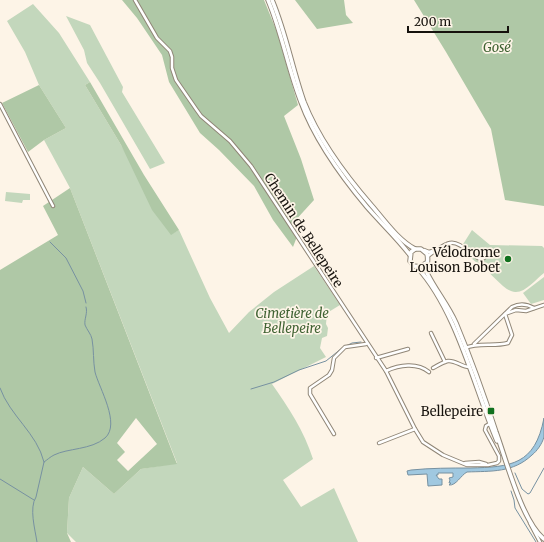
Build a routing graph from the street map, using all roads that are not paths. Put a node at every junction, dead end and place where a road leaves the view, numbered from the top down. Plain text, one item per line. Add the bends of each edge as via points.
1 (135, 0) edge
2 (268, 0) edge
3 (272, 0) edge
4 (0, 104) edge
5 (53, 206) dead end
6 (415, 249) junction
7 (424, 250) junction
8 (436, 250) junction
9 (486, 254) dead end
10 (410, 255) junction
11 (428, 256) junction
12 (426, 263) junction
13 (417, 267) junction
14 (544, 305) edge
15 (535, 308) junction
16 (505, 314) junction
17 (431, 333) dead end
18 (367, 344) junction
19 (473, 345) junction
20 (465, 348) junction
21 (408, 349) dead end
22 (376, 358) junction
23 (446, 362) junction
24 (469, 367) junction
25 (433, 368) dead end
26 (386, 372) junction
27 (429, 372) dead end
28 (491, 423) junction
29 (415, 429) junction
30 (334, 434) dead end
31 (379, 443) dead end
32 (528, 518) junction
33 (544, 539) edge
34 (540, 542) edge

1 - 18 street, Chemin de Bellepeire via 157,38 170,51 174,74 184,92 201,116 230,141 250,166
2 - 10 main road via 301,102 320,141 354,191
3 - 6 main road via 304,102 324,140 354,186 402,239
4 - 5 street
6 - 7 main road
6 - 10 main road
7 - 8 street
7 - 11 main road
8 - 9 street via 452,242 480,259
8 - 11 street
10 - 13 main road via 410,261
11 - 12 main road
12 - 13 main road
12 - 20 main road via 427,273 446,303
13 - 24 main road via 442,304
14 - 15 street
15 - 16 street
15 - 16 street via 520,304
16 - 19 street
16 - 19 street via 512,335 508,343
17 - 23 street
18 - 22 street, Chemin de Bellepeire
18 - 30 street via 345,347 334,358 329,375 312,385 309,390
19 - 20 street
20 - 28 main road
21 - 22 street
22 - 26 street, Chemin de Bellepeire
23 - 24 street
23 - 25 street
24 - 28 main road
26 - 27 street via 411,365
26 - 29 street, Chemin de Bellepeire
28 - 29 street, Chemin de Bellepeire via 485,427 485,431 500,460 488,465 469,465 447,457 423,442
28 - 32 main road
29 - 31 street
32 - 33 main road
32 - 34 street

